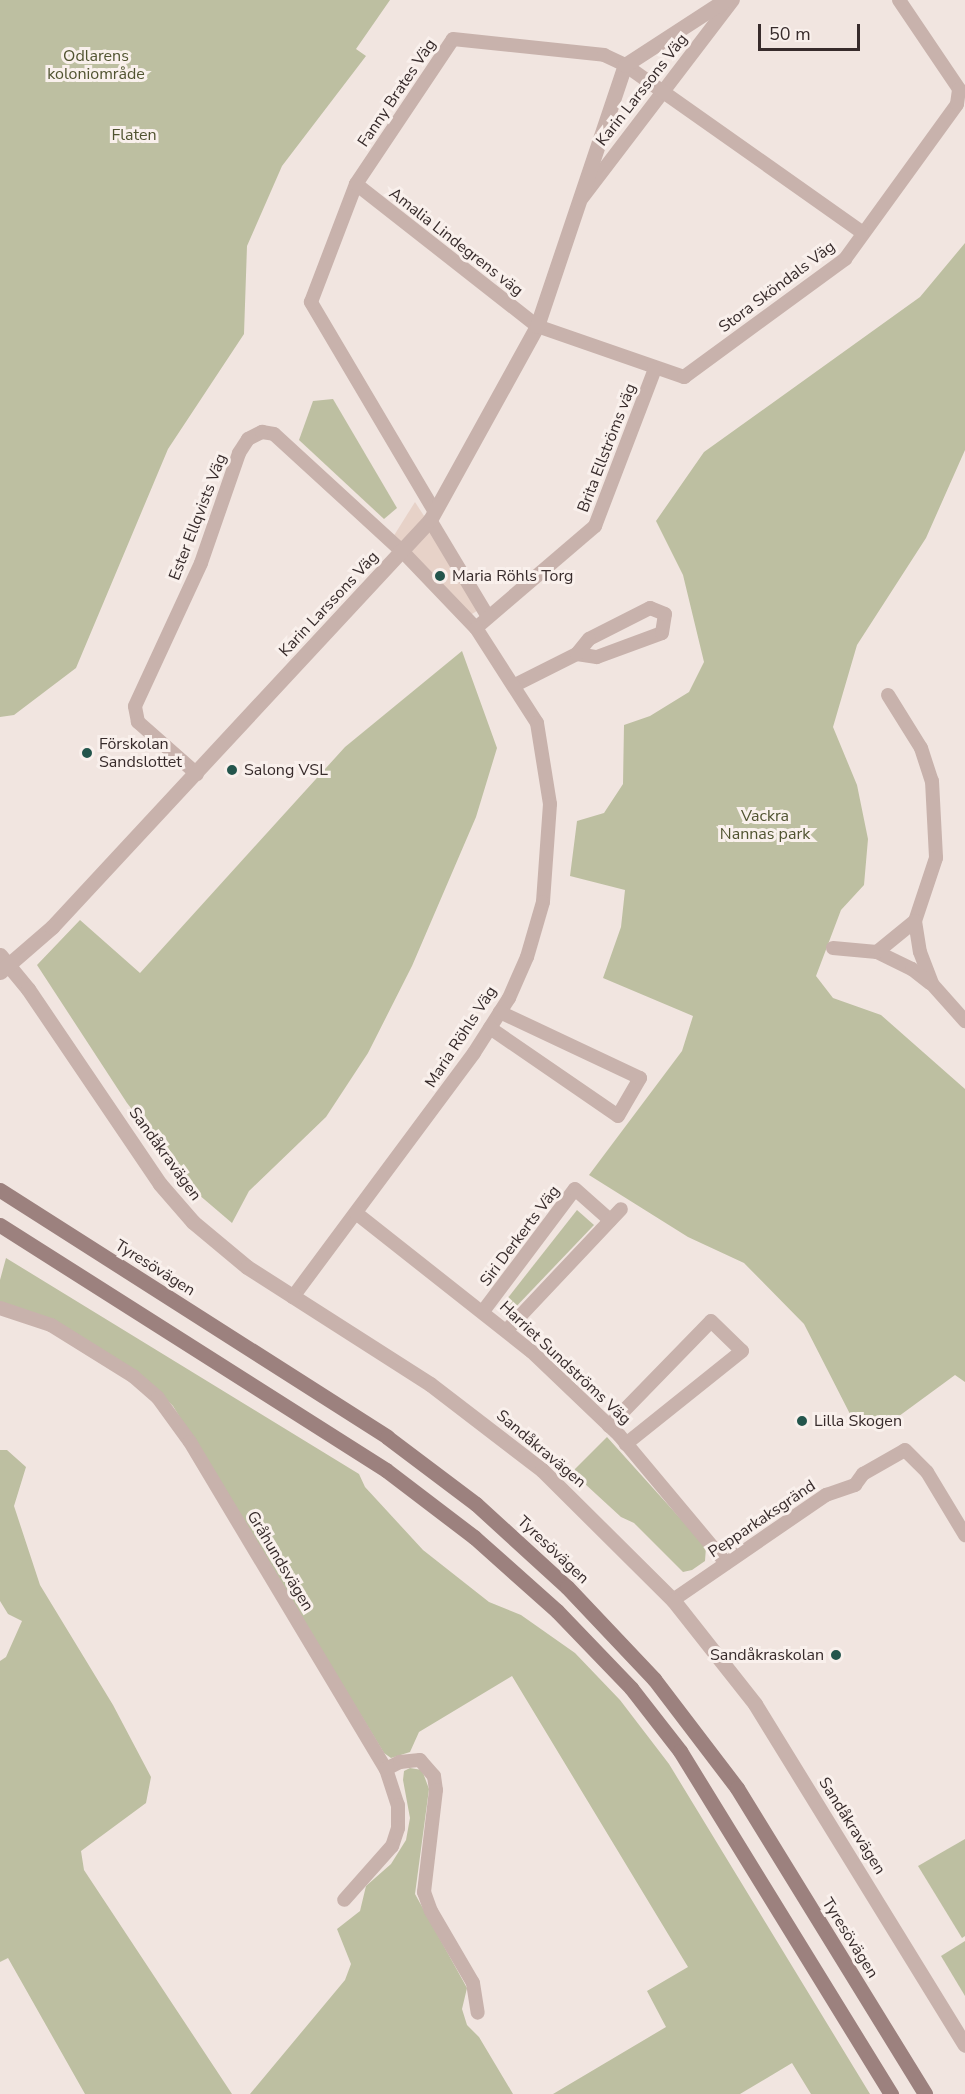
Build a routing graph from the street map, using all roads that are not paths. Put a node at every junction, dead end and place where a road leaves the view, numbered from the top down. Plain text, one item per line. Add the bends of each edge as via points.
1 (725, 0) edge
2 (733, 0) edge
3 (899, 0) edge
4 (625, 65) junction
5 (962, 87) edge
6 (664, 92) junction
7 (356, 184) junction
8 (579, 202) junction
9 (862, 232) junction
10 (537, 326) junction
11 (655, 369) junction
12 (432, 516) junction
13 (403, 552) junction
14 (488, 617) junction
15 (476, 627) junction
16 (577, 654) junction
17 (515, 685) junction
18 (888, 695) dead end
19 (197, 774) junction
20 (915, 921) junction
21 (833, 948) dead end
22 (877, 952) junction
23 (3, 964) edge
24 (932, 984) junction
25 (500, 1012) junction
26 (965, 1021) edge
27 (490, 1028) junction
28 (0, 1190) edge
29 (621, 1209) dead end
30 (356, 1213) junction
31 (610, 1220) junction
32 (0, 1224) edge
33 (294, 1297) junction
34 (0, 1308) edge
35 (484, 1310) junction
36 (507, 1330) junction
37 (609, 1426) junction
38 (626, 1444) junction
39 (965, 1535) edge
40 (726, 1563) junction
41 (673, 1600) junction
42 (386, 1769) junction
43 (344, 1900) dead end
44 (478, 2013) dead end
45 (965, 2045) edge
46 (891, 2094) edge
47 (925, 2094) edge

1 - 4 street, Karin Larssons Väg
2 - 6 street, Karin Larssons Väg
3 - 5 street
4 - 6 street, Fanny Brates Väg
4 - 7 street, Fanny Brates Väg via 604,55 453,39
4 - 8 street, Karin Larssons Väg
5 - 9 street, Stora Sköndals Väg via 957,104
6 - 8 street, Karin Larssons Väg
6 - 9 street, Fanny Brates Väg
7 - 10 street, Amalia Lindegrens väg
7 - 12 street, Fanny Brates Väg via 311,302
8 - 10 street, Karin Larssons Väg
9 - 11 street, Stora Sköndals Väg via 845,259 684,377
10 - 11 street, Stora Sköndals Väg
10 - 12 street, Karin Larssons Väg
11 - 14 street, Brita Ellströms väg via 595,526
12 - 13 street, Karin Larssons Väg
12 - 14 street
13 - 15 street
13 - 19 street, Karin Larssons Väg
13 - 19 street, Ester Ellqvists Väg via 274,434 262,432 248,439 232,468 201,563 135,706 138,722
14 - 15 street, Brita Ellströms väg
15 - 17 street, Maria Röhls Väg
16 - 16 street via 589,639 650,608 665,614 662,633 597,657
16 - 17 street
17 - 25 street, Maria Röhls Väg via 537,723 545,758 549,846 543,902 526,957
18 - 20 street via 921,748 932,781 936,858
19 - 23 street, Karin Larssons Väg via 52,927
20 - 22 street
20 - 24 street via 920,952
21 - 22 street
22 - 24 street
23 - 33 street, Sandåkravägen via 177,1205 247,1267
24 - 26 street
25 - 27 street, Maria Röhls Väg
25 - 27 street via 640,1078 618,1116
27 - 30 street, Maria Röhls Väg
28 - 47 main road, Tyresövägen via 387,1437 476,1504 567,1587 654,1679 737,1788
29 - 31 street
30 - 33 street, Maria Röhls Väg
30 - 35 street, Harriet Sundströms Väg
31 - 35 street, Siri Derkerts Väg via 575,1189
31 - 36 street
32 - 46 main road via 386,1470 474,1537 557,1611 631,1688 680,1751
33 - 41 street, Sandåkravägen via 430,1384 542,1470
34 - 42 street, Gråhundsvägen via 51,1325 133,1376 158,1398 190,1442
35 - 36 street, Harriet Sundströms Väg
36 - 37 street, Harriet Sundströms Väg
37 - 38 street, Harriet Sundströms Väg
37 - 38 street via 711,1321 742,1351
38 - 40 street, Harriet Sundströms Väg
39 - 40 street, Pepparkaksgränd via 927,1472 905,1450 863,1474 855,1485 826,1495
40 - 41 street, Pepparkaksgränd
41 - 45 street, Sandåkravägen via 755,1704
42 - 43 street, Gråhundsvägen via 398,1805 398,1828 392,1846
42 - 44 street via 399,1762 420,1760 434,1776 436,1790 424,1892 473,1983

